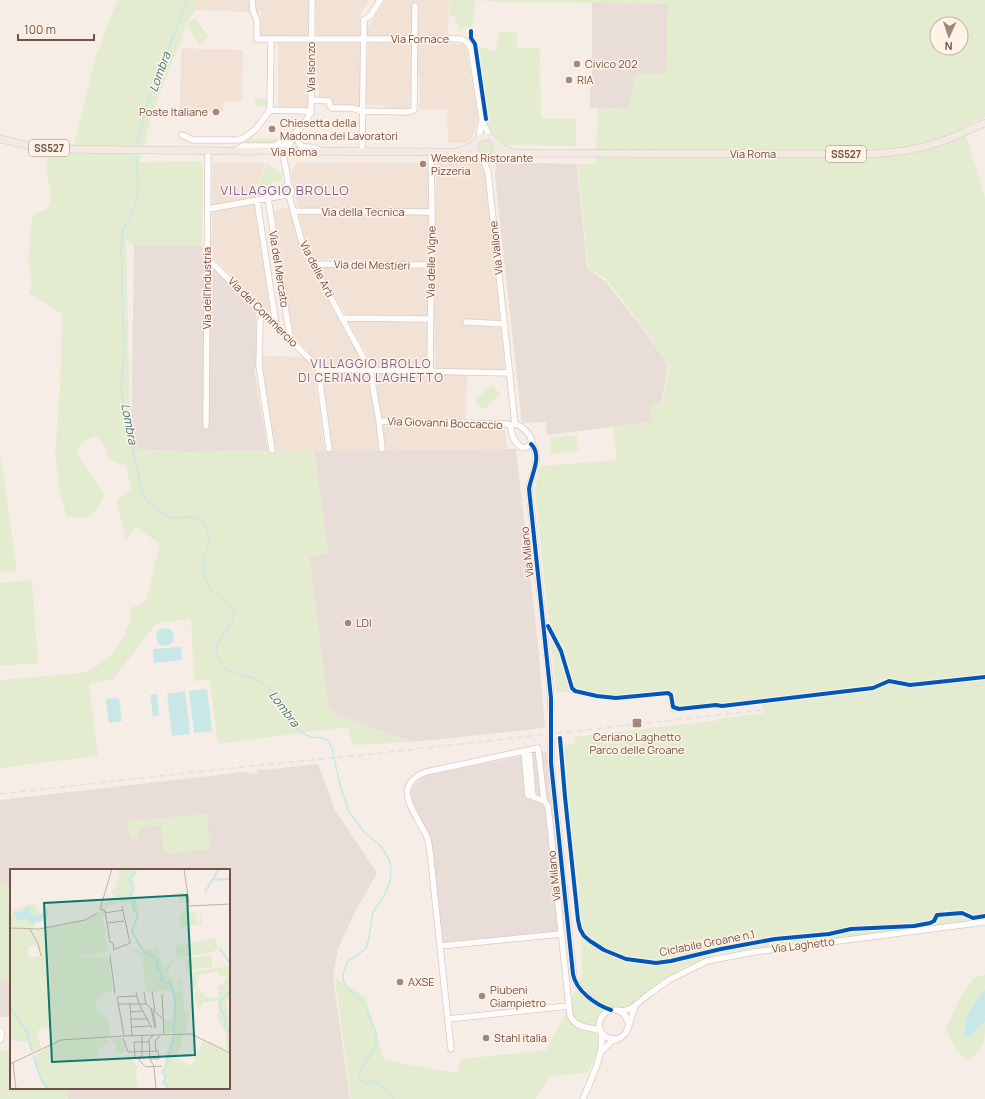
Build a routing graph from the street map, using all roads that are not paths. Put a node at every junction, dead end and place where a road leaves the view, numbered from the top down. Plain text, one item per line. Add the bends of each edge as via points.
1 (252, 0) edge
2 (312, 0) edge
3 (380, 0) edge
4 (415, 6) dead end
5 (271, 39) junction
6 (311, 39) junction
7 (363, 39) junction
8 (415, 39) junction
9 (311, 100) junction
10 (270, 110) junction
11 (362, 112) junction
12 (311, 113) junction
13 (482, 121) junction
14 (985, 123) edge
15 (295, 133) junction
16 (182, 135) dead end
17 (490, 137) junction
18 (0, 139) edge
19 (477, 141) junction
20 (496, 143) junction
21 (208, 151) junction
22 (236, 152) junction
23 (284, 152) junction
24 (326, 152) junction
25 (362, 152) junction
26 (431, 152) junction
27 (452, 152) junction
28 (515, 153) junction
29 (493, 157) junction
30 (480, 159) junction
31 (488, 172) junction
32 (286, 187) junction
33 (288, 195) junction
34 (268, 198) junction
35 (257, 200) junction
36 (208, 209) junction
37 (293, 211) junction
38 (432, 212) junction
39 (207, 258) junction
40 (313, 264) junction
41 (431, 265) junction
42 (264, 314) junction
43 (342, 318) junction
44 (430, 319) junction
45 (466, 322) dead end
46 (505, 324) junction
47 (276, 325) junction
48 (290, 339) junction
49 (318, 367) junction
50 (370, 370) junction
51 (430, 371) junction
52 (510, 373) junction
53 (379, 421) junction
54 (513, 425) junction
55 (206, 426) dead end
56 (531, 444) junction
57 (329, 449) dead end
58 (382, 449) dead end
59 (272, 450) dead end
60 (551, 709) tunnel mouth
61 (550, 740) tunnel mouth
62 (526, 751) junction
63 (544, 801) junction
64 (985, 922) edge
65 (561, 934) junction
66 (440, 946) junction
67 (595, 1002) junction
68 (568, 1006) junction
69 (635, 1007) junction
70 (614, 1010) junction
71 (448, 1019) junction
72 (600, 1019) junction
73 (629, 1025) junction
74 (587, 1027) junction
75 (0, 1030) edge
76 (601, 1032) junction
77 (616, 1039) junction
78 (0, 1040) edge
79 (451, 1050) dead end
80 (601, 1052) junction
81 (583, 1099) edge

1 - 5 street, Via Fornace via 252,11 257,20 257,38
2 - 6 street, Via Isonzo
3 - 7 street via 371,15 364,20
4 - 8 street
5 - 6 street, Via Fornace
5 - 10 street
6 - 7 street, Via Fornace
6 - 9 street, Via Isonzo
7 - 8 street, Via Fornace
7 - 11 street
8 - 11 street via 414,110
8 - 13 street, Via Fornace via 461,38 467,42 471,50
9 - 11 street via 329,101 332,108 352,108
9 - 12 street, Via Isonzo
10 - 12 street
10 - 16 street via 256,129 237,140 193,140
11 - 25 street
12 - 15 street
13 - 17 street, Via Fornace
13 - 19 street, Via Fornace
14 - 28 main road, Via Roma / SS527 via 927,146 870,154
15 - 22 street via 275,146 243,146
15 - 23 street via 284,143
15 - 24 street via 302,147
17 - 19 main road, SS527
17 - 20 main road, SS527
18 - 21 main road, Via Roma / SS527 via 35,147
19 - 27 main road, Via Roma / SS527 via 467,149
19 - 30 main road via 474,151
20 - 28 main road, Via Roma / SS527
20 - 29 main road via 498,148
21 - 22 main road, Via Roma / SS527
21 - 36 street, Via dell'Industria
22 - 23 main road, Via Roma / SS527
23 - 24 main road, Via Roma / SS527
23 - 32 street
24 - 25 main road, Via Roma / SS527
25 - 26 main road, Via Roma / SS527
26 - 27 main road, Via Roma / SS527
26 - 38 street, Via delle Vigne
27 - 30 main road, Via Roma / SS527
28 - 29 main road, Via Roma / SS527
29 - 30 main road, SS527
29 - 31 street, Via Vallone
30 - 31 street, Via Vallone
31 - 46 street, Via Vallone
32 - 33 street, Via delle Arti via 291,187 292,190
32 - 34 street via 272,190
33 - 34 street
33 - 37 street, Via delle Arti
34 - 35 street
34 - 48 street, Via del Mercato
35 - 36 street
35 - 47 street, Via del Mercato
36 - 39 street, Via dell'Industria
37 - 38 street, Via della Tecnica
37 - 40 street, Via delle Arti via 303,246
38 - 41 street, Via delle Vigne
39 - 42 street, Via del Commercio
39 - 55 street, Via dell'Industria
40 - 41 street, Via dei Mestieri
40 - 43 street, Via delle Arti
41 - 44 street, Via delle Vigne
42 - 47 street, Via del Commercio
42 - 59 street via 260,321 259,366
43 - 44 street
43 - 50 street, Via delle Arti
44 - 51 street, Via delle Vigne
45 - 46 street
46 - 52 street, Via Vallone
47 - 48 street, Via del Commercio
48 - 49 street, Via del Commercio
49 - 50 street
49 - 57 street
50 - 51 street
50 - 53 street, Via delle Arti
51 - 52 street
52 - 54 street
53 - 54 street, Via Giovanni Boccaccio
53 - 58 street, Via delle Arti
54 - 56 street, Via Milano via 530,435
54 - 56 street via 511,430 518,445 526,448
56 - 60 street, Via Milano via 537,456 529,489
61 - 67 street, Via Milano via 574,978 580,988
62 - 63 street via 533,797
62 - 63 street via 538,748
62 - 66 street via 426,772 416,776 410,783 407,790 410,809 428,838
63 - 65 street via 548,806
64 - 69 street, Via Laghetto via 754,952 707,961 669,980
65 - 66 street
65 - 68 street
66 - 71 street
67 - 70 street, Via Milano
67 - 72 street, Via Milano via 599,1008
68 - 71 street
68 - 74 street via 572,1020 581,1027
69 - 70 street via 623,1011
69 - 73 street, Via Laghetto
70 - 72 street via 603,1014
70 - 73 street via 625,1015
71 - 79 street
72 - 74 street via 593,1026
72 - 76 street
73 - 77 street via 626,1033
74 - 76 street
75 - 78 street
76 - 77 street via 607,1038
76 - 80 street
77 - 80 street
80 - 81 street

